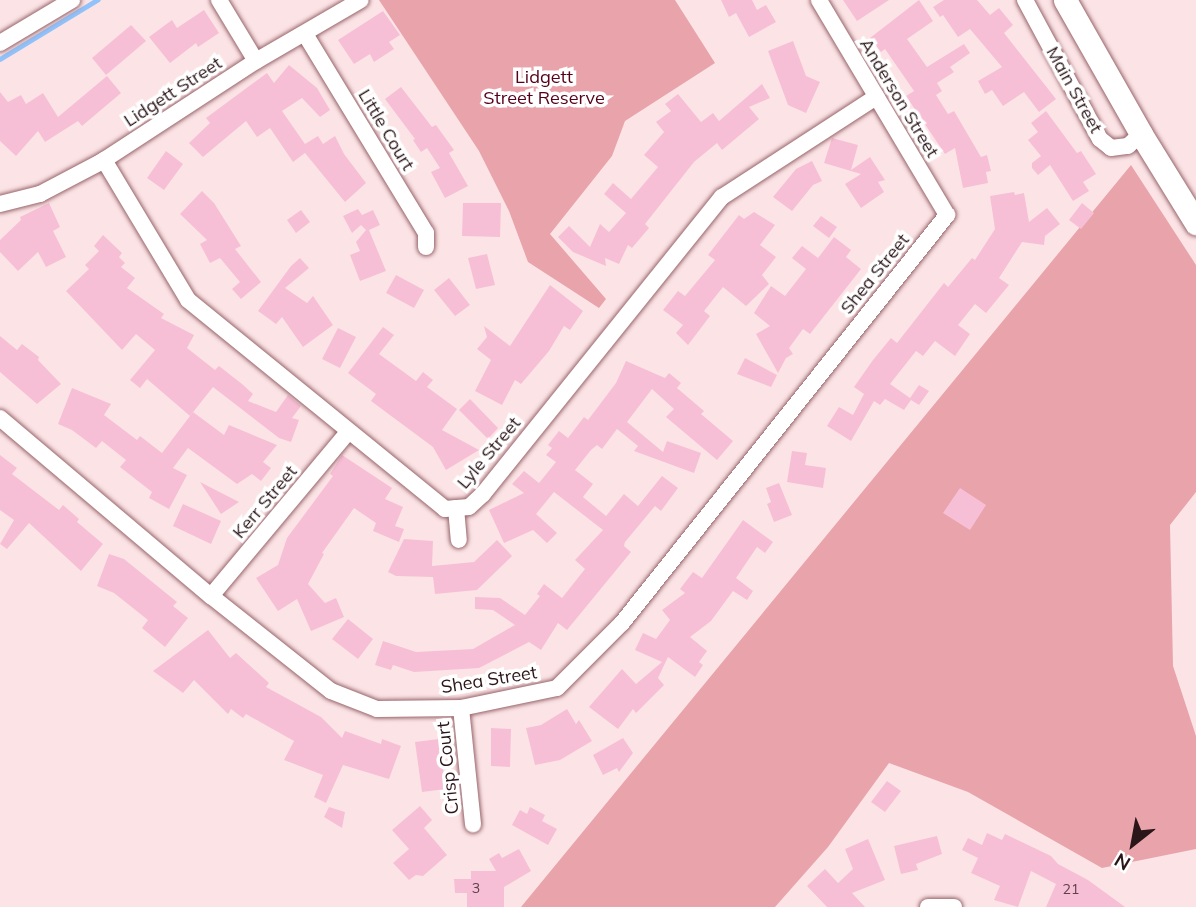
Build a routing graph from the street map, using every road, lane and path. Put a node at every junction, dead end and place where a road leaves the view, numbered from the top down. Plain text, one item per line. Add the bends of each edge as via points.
1 (72, 0) edge
2 (219, 0) edge
3 (361, 0) edge
4 (819, 0) edge
5 (1025, 0) edge
6 (1065, 0) edge
7 (305, 34) junction
8 (0, 43) edge
9 (256, 61) junction
10 (876, 97) junction
11 (1141, 134) junction
12 (104, 160) junction
13 (0, 204) edge
14 (947, 215) joint
15 (1195, 221) edge
16 (426, 247) dead end
17 (0, 418) edge
18 (348, 432) junction
19 (456, 508) junction
20 (459, 540) dead end
21 (211, 596) junction
22 (461, 708) junction
23 (473, 824) dead end
24 (928, 907) edge
25 (954, 907) edge

1 - 8 street
2 - 9 street
3 - 7 street, Lidgett Street
4 - 10 street, Anderson Street
5 - 11 street, Main Street via 1100,139 1111,148 1128,146
6 - 11 main road, Main Street
7 - 9 street, Lidgett Street
7 - 16 street, Little Court via 426,233
9 - 12 street, Lidgett Street
10 - 14 street, Anderson Street
10 - 19 street, Lyle Street via 722,197 482,494 469,507
11 - 15 main road, Main Street
12 - 13 street, Lidgett Street via 40,194
12 - 18 street, Lyle Street via 188,300
14 - 22 street, Shea Street via 622,623 557,688
17 - 21 street, Shea Street
18 - 19 street, Lyle Street via 445,509
18 - 21 street, Kerr Street
19 - 20 street
21 - 22 street, Shea Street via 331,691 377,709
22 - 23 street, Crisp Court
24 - 25 street

